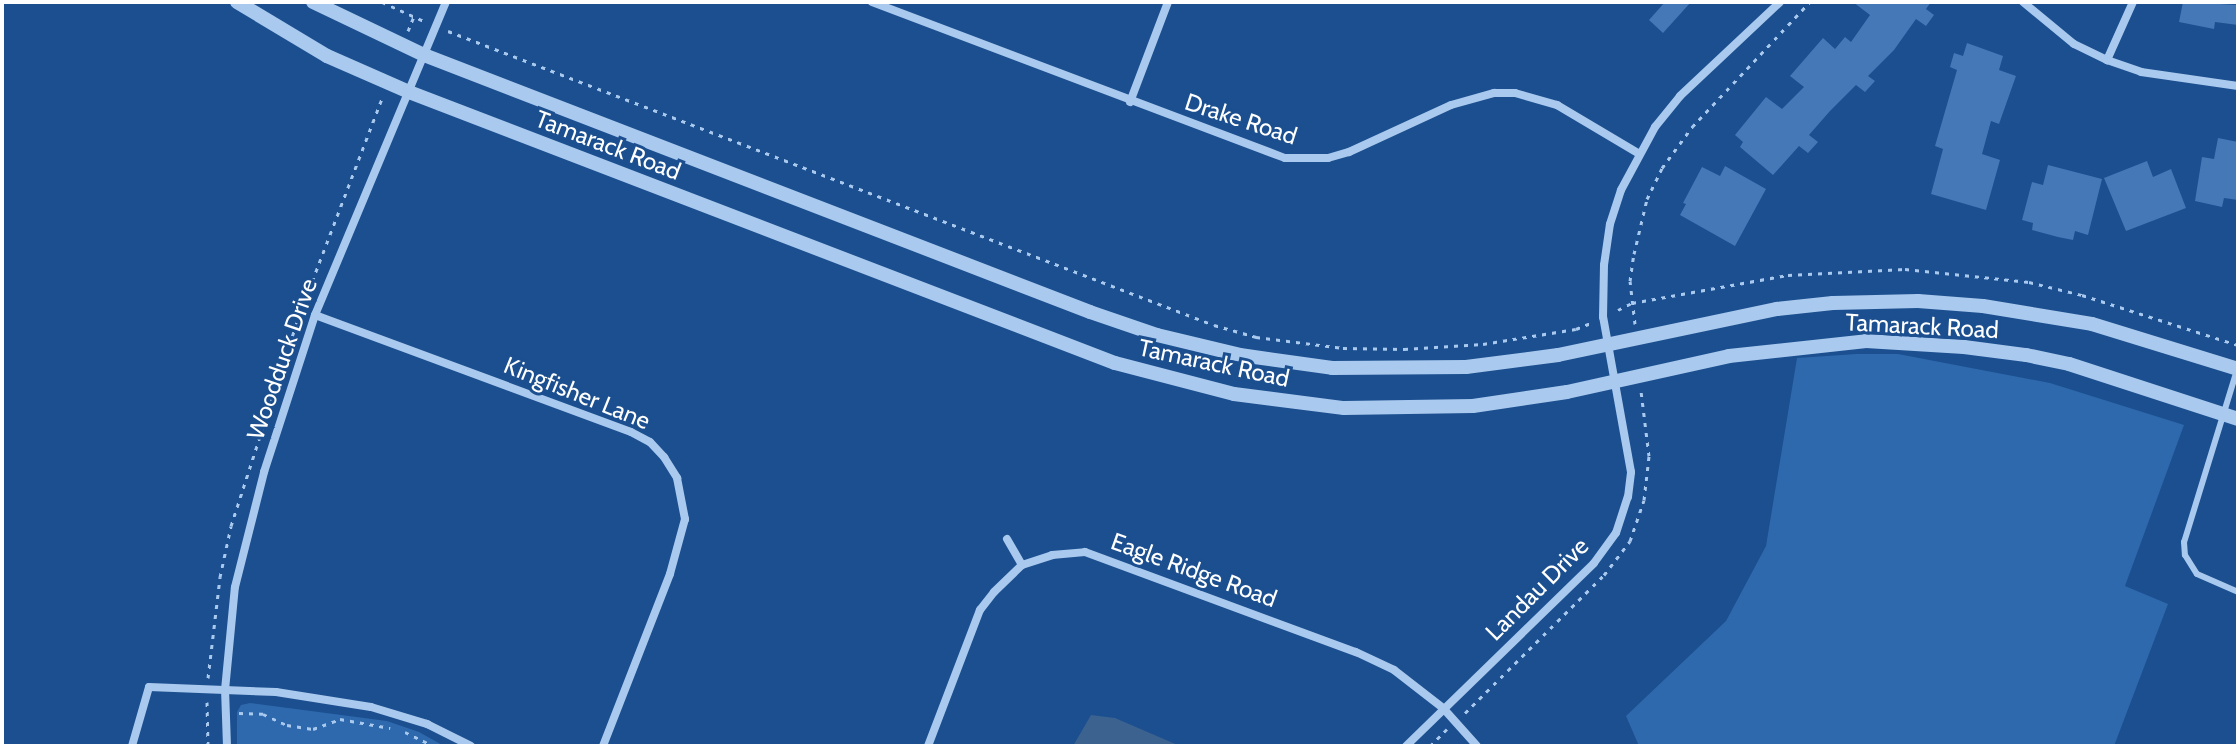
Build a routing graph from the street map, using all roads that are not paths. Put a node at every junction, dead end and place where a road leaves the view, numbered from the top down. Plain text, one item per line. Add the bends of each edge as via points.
1 (237, 2) edge
2 (313, 2) edge
3 (446, 2) edge
4 (872, 2) edge
5 (1168, 2) edge
6 (1780, 2) edge
7 (2023, 2) edge
8 (2133, 2) edge
9 (424, 55) junction
10 (2107, 60) junction
11 (2238, 86) edge
12 (409, 92) junction
13 (1130, 102) junction
14 (1638, 153) junction
15 (315, 315) junction
16 (1607, 345) junction
17 (2238, 369) edge
18 (1615, 382) junction
19 (2222, 414) junction
20 (2238, 419) edge
21 (1007, 539) dead end
22 (1022, 565) junction
23 (2238, 592) edge
24 (225, 690) junction
25 (1443, 708) junction
26 (132, 746) edge
27 (227, 746) edge
28 (471, 746) edge
29 (603, 746) edge
30 (928, 746) edge
31 (1406, 746) edge
32 (1477, 746) edge

1 - 12 street, Tamarack Road via 327,56
2 - 9 street, Tamarack Road
3 - 9 street, Woodduck Drive
4 - 13 street, Drake Road
5 - 13 street
6 - 14 street, Landau Drive via 1680,96
7 - 10 street via 2074,44
8 - 10 street
9 - 12 street, Woodduck Drive
9 - 16 street, Tamarack Road via 1090,312 1197,346 1287,363 1379,370 1466,367
10 - 11 street via 2141,72
12 - 15 street, Woodduck Drive
12 - 18 street, Tamarack Road via 1115,363 1190,384 1283,402 1419,409 1521,400
13 - 14 street, Drake Road via 1266,153 1306,159 1349,152 1471,97 1515,93 1557,105
14 - 16 street, Landau Drive via 1610,224 1603,317
15 - 24 street, Woodduck Drive via 243,552
15 - 29 street, Kingfisher Lane via 631,432 664,457 683,500 682,531
16 - 17 street, Tamarack Road via 1777,309 1918,301 2092,324
16 - 18 street, Landau Drive
17 - 19 lane
18 - 19 street, Tamarack Road via 1729,356 1830,343 1907,342 2069,364
18 - 25 street, Landau Drive via 1631,472 1616,533 1594,563
19 - 20 street, Tamarack Road
19 - 23 lane via 2187,524 2185,555 2197,574
21 - 22 street
22 - 25 street, Eagle Ridge Road via 1063,554 1108,557 1356,652 1394,670
22 - 30 street, Eagle Ridge Road via 980,610
24 - 26 street via 149,687
24 - 27 street, Woodduck Drive
24 - 28 street via 276,692 396,712
25 - 31 street, Landau Drive
25 - 32 street, Eagle Ridge Road

